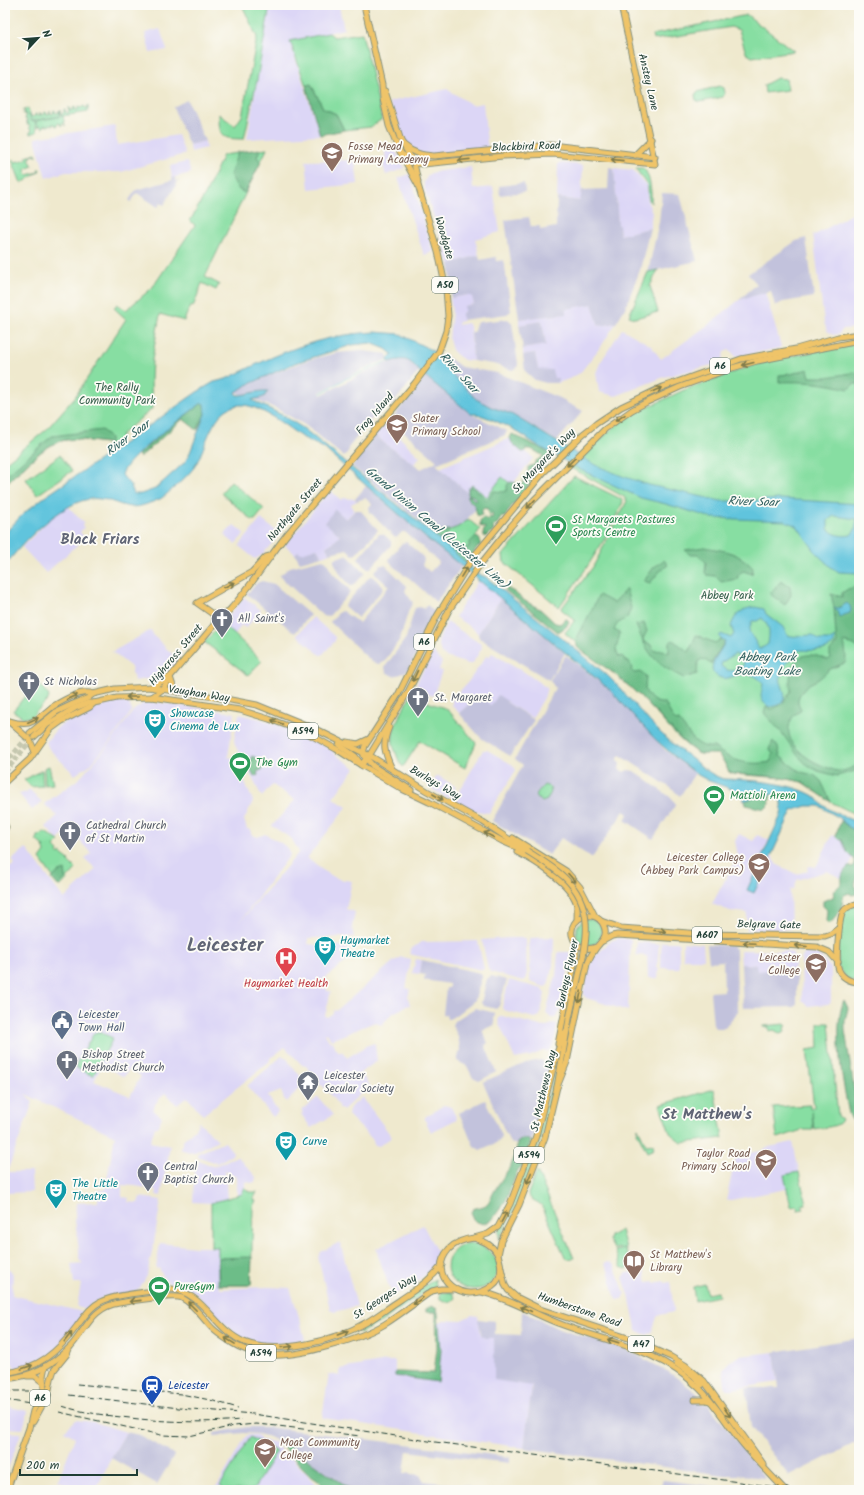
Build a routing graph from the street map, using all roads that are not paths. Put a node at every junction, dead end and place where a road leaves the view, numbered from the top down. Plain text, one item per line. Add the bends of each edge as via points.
1 (364, 5) edge
2 (621, 5) edge
3 (382, 85) junction
4 (651, 139) junction
5 (402, 143) junction
6 (401, 153) junction
7 (635, 155) junction
8 (655, 157) junction
9 (414, 163) junction
10 (655, 164) joint
11 (418, 185) junction
12 (859, 334) edge
13 (859, 341) edge
14 (421, 374) joint
15 (344, 468) joint
16 (264, 566) junction
17 (260, 572) junction
18 (250, 574) junction
19 (253, 582) junction
20 (205, 598) junction
21 (207, 609) junction
22 (214, 615) junction
23 (223, 615) junction
24 (215, 623) junction
25 (170, 677) junction
26 (151, 687) junction
27 (163, 689) junction
28 (178, 692) junction
29 (93, 694) junction
30 (152, 697) junction
31 (94, 703) junction
32 (392, 717) junction
33 (5, 718) edge
34 (10, 722) junction
35 (320, 732) junction
36 (31, 737) junction
37 (371, 737) junction
38 (334, 739) junction
39 (39, 746) junction
40 (356, 750) joint
41 (35, 752) junction
42 (366, 756) junction
43 (361, 765) junction
44 (392, 769) junction
45 (5, 782) edge
46 (429, 802) junction
47 (504, 835) junction
48 (502, 841) junction
49 (526, 851) junction
50 (858, 904) edge
51 (595, 916) junction
52 (577, 920) junction
53 (601, 921) junction
54 (839, 928) junction
55 (603, 941) junction
56 (576, 943) junction
57 (596, 947) junction
58 (838, 962) junction
59 (859, 982) edge
60 (568, 1019) junction
61 (557, 1053) junction
62 (557, 1087) junction
63 (474, 1238) junction
64 (498, 1255) junction
65 (442, 1265) junction
66 (501, 1268) junction
67 (454, 1289) junction
68 (482, 1292) junction
69 (540, 1309) junction
70 (578, 1322) junction
71 (562, 1325) junction
72 (599, 1337) junction
73 (70, 1346) junction
74 (661, 1353) junction
75 (46, 1358) junction
76 (45, 1367) junction
77 (5, 1373) edge
78 (22, 1377) junction
79 (5, 1379) edge
80 (44, 1383) junction
81 (702, 1385) dead end
82 (694, 1400) dead end
83 (710, 1401) junction
84 (29, 1428) junction
85 (775, 1480) junction
86 (8, 1490) edge
87 (785, 1490) edge

1 - 3 main road, A50
2 - 4 main road, Anstey Lane
3 - 5 main road, A50
3 - 6 main road, Woodgate / A50 via 393,136
4 - 7 main road
4 - 8 main road, Anstey Lane
5 - 7 main road, Blackbird Road via 417,154 434,156 551,145
5 - 9 main road, Woodgate / A50
6 - 9 main road
6 - 11 main road, Woodgate / A50
7 - 8 main road, Blackbird Road
8 - 10 main road, Anstey Lane
10 -> 9 main road, Blackbird Road via 553,154
9 - 11 main road, Woodgate / A50
11 - 14 main road, Woodgate / A50 via 444,274 448,316 442,346
37 -> 12 main road, St Margaret's Way / A6 via 402,688 441,608 473,557 550,467 597,423 621,407 663,387 741,359
13 -> 32 main road, St Margaret's Way / A6 via 743,365 680,387 632,410 605,429 511,526 479,566 448,612 408,692
14 - 15 main road, Frog Island / A50
15 - 16 main road, Northgate Street / A50
16 - 17 main road
16 - 17 main road
16 - 18 main road, A50
17 - 18 main road
17 - 19 main road, Highcross Street
18 - 19 main road
20 -> 18 main road, A50
19 - 23 main road, Highcross Street
20 - 21 main road
20 - 21 main road via 197,603
21 - 22 main road
22 - 23 main road
22 - 24 main road
23 - 24 main road, Highcross Street
24 - 25 main road, Highcross Street
25 - 26 main road
25 - 27 main road, Highcross Street
25 - 28 main road
26 - 27 main road, Vaughan Way / A594
26 - 29 main road, Vaughan Way / A594 via 115,689
27 - 28 main road, Vaughan Way / A594
27 - 30 main road, Highcross Street
28 - 35 main road, Vaughan Way / A594 via 215,696 257,705
34 -> 29 main road, A594 via 28,723 71,697 88,692
29 - 36 main road, A594 via 56,712
30 -> 31 main road, Vaughan Way / A594 via 122,698
43 -> 30 main road, Vaughan Way / A594 via 307,733 269,719 240,710
31 - 36 main road, A594 via 88,703 66,713
31 - 39 main road, A594 via 54,727
32 - 42 main road, St Margaret's Way / A6
32 - 44 main road, A6 via 384,738 387,759
33 - 34 main road
34 - 36 main road
35 - 38 main road, Vaughan Way / A594
35 - 43 main road, A594 via 355,756
36 - 39 main road
36 - 41 main road
37 - 38 main road via 354,744
37 - 42 main road, St Margaret's Way / A6 via 365,746
38 - 40 main road, Vaughan Way / A594
39 - 41 main road
40 - 42 main road, Burleys Way / A594
41 - 45 main road
42 - 43 main road
42 - 44 main road, Burleys Way / A594
42 - 46 main road, A594 via 373,766
43 - 46 main road, Burleys Way / A594
44 -> 47 main road, Burleys Way / A594
48 -> 46 main road, Burleys Way / A594
47 - 49 main road, Burleys Flyover / A594
47 -> 51 main road, A594 via 528,846 566,871 580,887
48 - 49 main road, Burleys Flyover / A594
48 - 52 main road, A594 via 568,888 576,901
49 - 60 main road, Burleys Flyover / A594, bridge via 565,878 584,908 586,946
50 - 54 main road via 844,911
51 - 52 main road via 585,916
51 - 53 main road, A594
52 - 56 main road, A594 via 572,932
53 -> 54 main road, Belgrave Gate / A607 via 621,928 714,935 825,936
53 - 55 main road via 605,930
54 - 58 main road
55 - 57 main road, A594
58 -> 55 main road, Belgrave Gate / A607 via 829,952 817,947 620,935
56 - 57 main road via 588,949
56 - 61 main road, A594 via 576,956
57 -> 62 main road, A594 via 587,964 567,1062
58 - 59 main road via 842,975 848,980
60 - 61 main road, Burleys Flyover
60 - 62 main road, St Matthews Way / A594
63 -> 61 main road, St Matthews Way / A594 via 488,1234 498,1227 510,1204 536,1136
62 -> 64 main road, St Matthews Way / A594 via 545,1137 519,1205 501,1241
63 - 64 main road via 488,1244
63 - 65 main road via 456,1243 445,1255
64 - 66 main road
65 - 67 main road via 447,1282
75 -> 65 main road, St Georges Way / A594 via 55,1352 94,1306 106,1299 172,1289 182,1290 196,1298 217,1323 245,1343 274,1348 296,1346 341,1334 367,1322 434,1276
66 - 68 main road via 497,1282
66 - 69 main road, Humberstone Road / A47 via 505,1285 511,1293
67 - 68 main road via 466,1293
67 -> 73 main road, St Georges Way / A594 via 432,1291 384,1325 354,1338 288,1355 253,1352 233,1343 214,1330 187,1301 165,1297 106,1307 90,1318
71 -> 68 main road, Humberstone Road / A47 via 499,1296
69 - 70 main road, Humberstone Road / A47
69 - 71 main road, A47 via 559,1319
70 - 72 main road, A47 via 580,1328
70 - 74 main road, Humberstone Road / A47 via 628,1338
71 - 72 main road, Humberstone Road / A47
83 -> 72 main road, Humberstone Road / A47 via 682,1373 670,1366 630,1346
73 - 76 main road, A594
73 - 84 main road, A6 via 54,1370 48,1395
74 - 81 main road, A47 via 694,1376
74 -> 85 main road, Humberstone Road / A47 via 702,1378
75 - 76 main road, A6
77 -> 75 main road, A594 via 34,1365
76 - 78 main road, A594
76 - 80 main road, A6
78 - 79 main road, A594
78 - 80 main road via 35,1376
80 - 84 main road, A6
82 - 83 main road
83 - 85 main road, Humberstone Road / A47 via 746,1448
84 - 86 main road, A6
85 - 87 main road, Humberstone Road / A47

